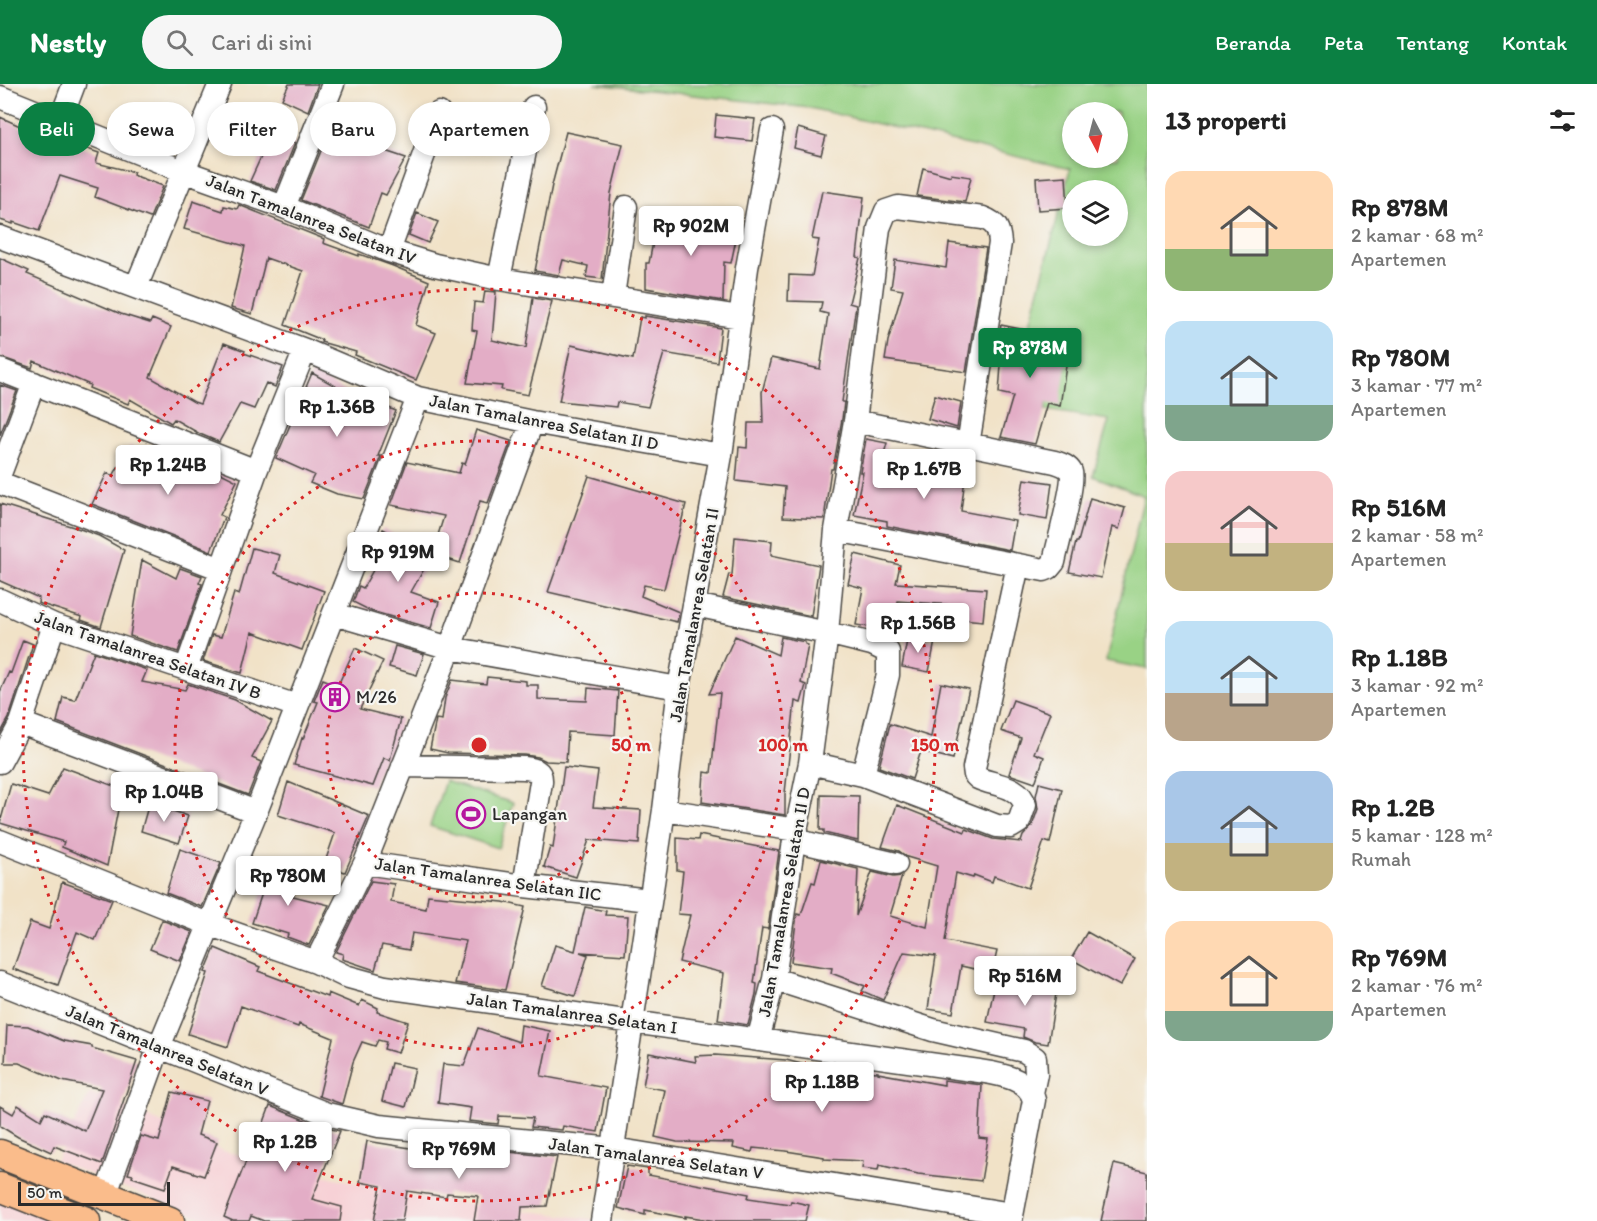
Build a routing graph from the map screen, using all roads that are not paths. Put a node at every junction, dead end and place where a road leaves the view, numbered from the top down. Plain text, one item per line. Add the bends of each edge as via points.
1 (74, 84) edge
2 (220, 84) edge
3 (333, 84) edge
4 (0, 97) edge
5 (67, 102) edge
6 (18, 104) edge
7 (772, 130) dead end
8 (95, 135) edge
9 (423, 156) edge
10 (524, 156) edge
11 (183, 171) junction
12 (284, 207) junction
13 (626, 207) dead end
14 (0, 237) edge
15 (389, 251) junction
16 (499, 279) junction
17 (136, 286) junction
18 (613, 296) junction
19 (740, 317) junction
20 (305, 350) junction
21 (0, 370) edge
22 (34, 383) junction
23 (418, 398) junction
24 (855, 421) junction
25 (532, 422) junction
26 (968, 445) junction
27 (721, 455) junction
28 (256, 471) junction
29 (0, 474) edge
30 (0, 483) edge
31 (836, 530) junction
32 (1018, 565) junction
33 (220, 569) junction
34 (0, 600) edge
35 (695, 605) junction
36 (334, 614) junction
37 (54, 625) junction
38 (827, 633) junction
39 (450, 648) junction
40 (186, 669) junction
41 (679, 688) junction
42 (297, 706) junction
43 (21, 723) junction
44 (0, 762) edge
45 (810, 763) junction
46 (403, 766) junction
47 (863, 775) junction
48 (664, 810) junction
49 (255, 812) junction
50 (796, 835) junction
51 (0, 841) edge
52 (365, 863) junction
53 (896, 864) dead end
54 (524, 886) junction
55 (650, 900) junction
56 (208, 924) junction
57 (316, 962) junction
58 (774, 979) junction
59 (0, 983) edge
60 (632, 1021) junction
61 (758, 1040) junction
62 (159, 1047) junction
63 (1032, 1093) junction
64 (614, 1149) junction
65 (0, 1154) edge
66 (0, 1187) edge
67 (105, 1196) junction
68 (1011, 1218) edge
69 (86, 1221) edge
70 (170, 1221) edge
71 (602, 1221) edge

1 - 5 street
2 - 11 street
3 - 12 street
4 - 6 street, Jalan Tamalanrea Selatan IV
7 - 19 street, Jalan Tamalanrea Selatan II
8 - 11 street, Jalan Tamalanrea Selatan IV
9 - 15 street
10 - 16 street
11 - 12 street, Jalan Tamalanrea Selatan IV
11 - 17 street
12 - 15 street, Jalan Tamalanrea Selatan IV
13 - 18 street
14 - 17 street, Jalan Tamalanrea Selatan II D
15 - 16 street, Jalan Tamalanrea Selatan IV
16 - 18 street, Jalan Tamalanrea Selatan IV
17 - 20 street, Jalan Tamalanrea Selatan II D
18 - 19 street, Jalan Tamalanrea Selatan IV
19 - 27 street, Jalan Tamalanrea Selatan II
20 - 23 street, Jalan Tamalanrea Selatan II D
20 - 28 street
21 - 22 street
22 - 28 street
22 - 29 street
23 - 25 street, Jalan Tamalanrea Selatan II D
23 - 36 street
24 - 26 street
24 - 26 street, Jalan Tamalanrea Selatan II D via 882,217 898,207 983,218 997,226 1000,243
24 - 31 street, Jalan Tamalanrea Selatan II D
25 - 27 street, Jalan Tamalanrea Selatan II D
25 - 39 street
26 - 32 street via 1055,462 1070,471 1070,490 1052,565 1038,570
27 - 35 street, Jalan Tamalanrea Selatan II
28 - 33 street
30 - 33 street
31 - 32 street
31 - 38 street, Jalan Tamalanrea Selatan II D
32 - 47 street, Jalan Tamalanrea Selatan II D via 974,768 978,778 1019,794 1024,805 1019,822 1011,827 998,826
33 - 40 street
34 - 37 street, Jalan Tamalanrea Selatan IV B
35 - 38 street
35 - 41 street, Jalan Tamalanrea Selatan II
36 - 39 street
36 - 42 street
37 - 40 street, Jalan Tamalanrea Selatan IV B
37 - 43 street
38 - 45 street, Jalan Tamalanrea Selatan II D
38 - 47 street via 888,652 888,675
39 - 41 street
39 - 46 street
40 - 42 street, Jalan Tamalanrea Selatan IV B
41 - 48 street, Jalan Tamalanrea Selatan II
42 - 49 street
43 - 44 street
43 - 49 street
45 - 47 street, Jalan Tamalanrea Selatan II D
45 - 50 street, Jalan Tamalanrea Selatan II D
46 - 52 street
46 - 54 street via 528,768 539,772 542,782
48 - 50 street
48 - 55 street, Jalan Tamalanrea Selatan II
49 - 56 street
50 - 53 street
50 - 58 street, Jalan Tamalanrea Selatan II D
51 - 56 street, Jalan Tamalanrea Selatan I
52 - 54 street, Jalan Tamalanrea Selatan IIC
52 - 57 street, Jalan Tamalanrea Selatan IIC
54 - 55 street, Jalan Tamalanrea Selatan IIC
55 - 60 street, Jalan Tamalanrea Selatan II
56 - 57 street, Jalan Tamalanrea Selatan I
56 - 62 street
57 - 60 street, Jalan Tamalanrea Selatan I via 345,976 385,987
58 - 61 street, Jalan Tamalanrea Selatan II D
58 - 63 street via 933,1030 1024,1051 1035,1058
59 - 62 street, Jalan Tamalanrea Selatan V
60 - 61 street, Jalan Tamalanrea Selatan I
60 - 64 street, Jalan Tamalanrea Selatan II
61 - 63 street, Jalan Tamalanrea Selatan I via 994,1074 1026,1085
62 - 64 street, Jalan Tamalanrea Selatan V via 348,1120
62 - 67 street
63 - 68 street via 1034,1103
64 - 68 street, Jalan Tamalanrea Selatan V
64 - 71 street, Jalan Tamalanrea Selatan II
65 - 67 main road
66 - 69 main road
67 - 70 main road

